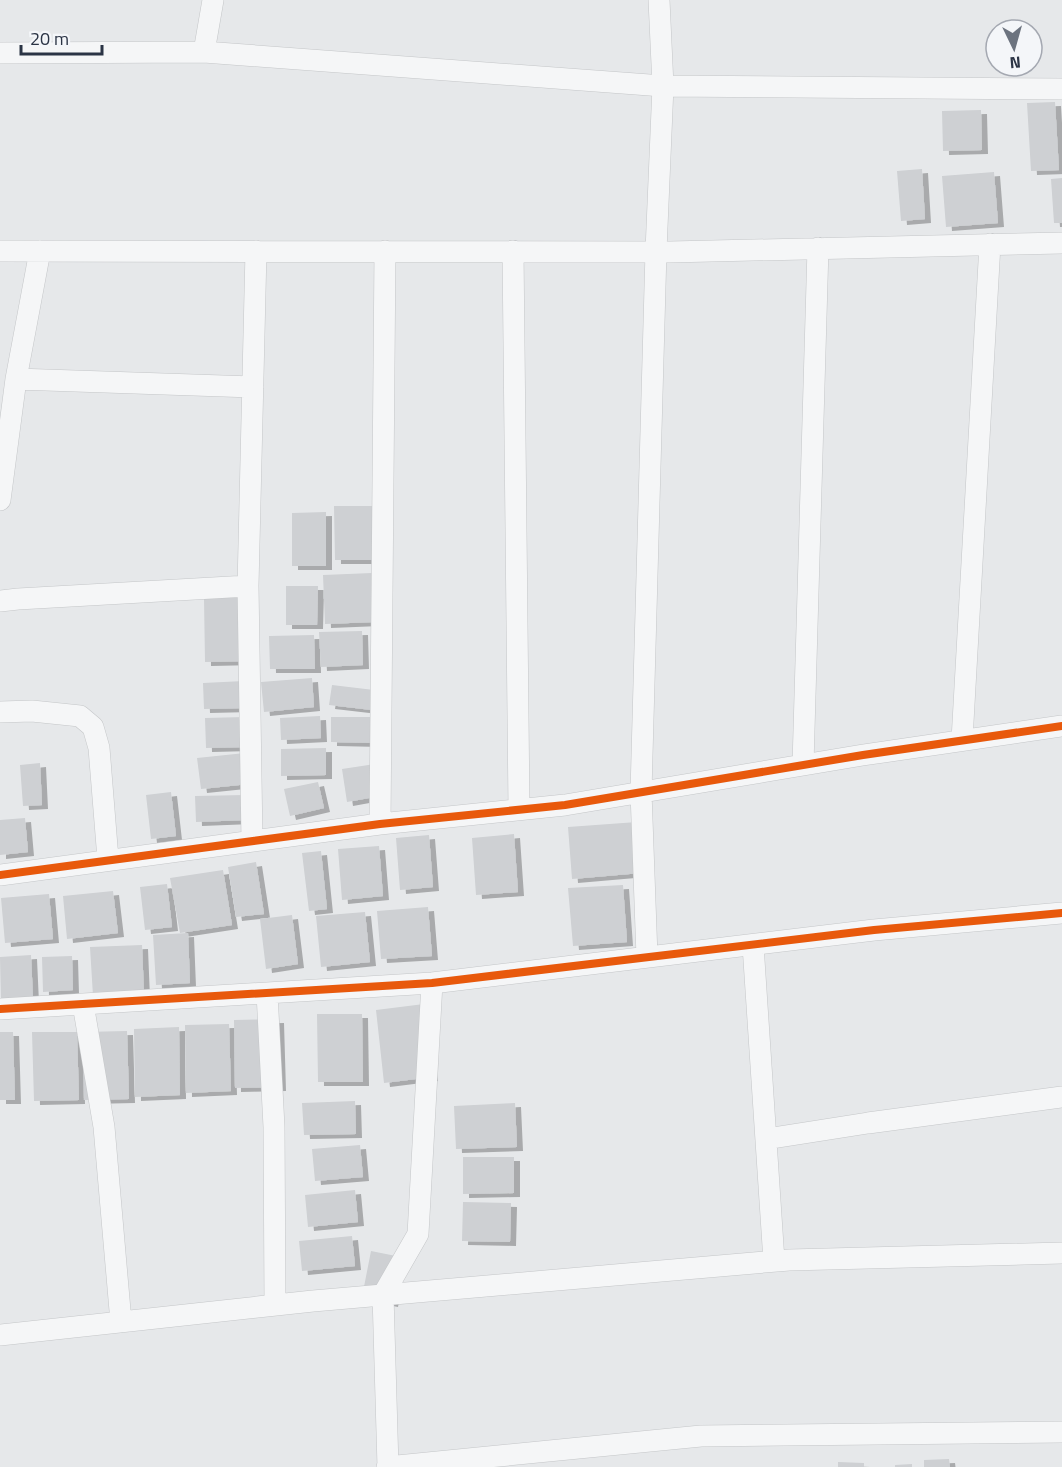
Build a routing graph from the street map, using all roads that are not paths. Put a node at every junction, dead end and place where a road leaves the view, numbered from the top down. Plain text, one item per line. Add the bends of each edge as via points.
1 (213, 0) edge
2 (659, 0) edge
3 (204, 52) junction
4 (0, 53) edge
5 (663, 86) junction
6 (1062, 89) edge
7 (1062, 243) edge
8 (990, 244) junction
9 (818, 248) junction
10 (0, 251) edge
11 (40, 251) junction
12 (256, 251) junction
13 (385, 251) junction
14 (513, 251) junction
15 (656, 252) junction
16 (16, 379) junction
17 (253, 387) junction
18 (0, 500) edge
19 (248, 586) junction
20 (0, 601) edge
21 (0, 712) edge
22 (1062, 726) edge
23 (962, 740) junction
24 (803, 765) junction
25 (641, 792) junction
26 (519, 809) junction
27 (380, 824) junction
28 (252, 841) junction
29 (108, 860) junction
30 (0, 875) edge
31 (1062, 913) edge
32 (753, 945) junction
33 (646, 957) junction
34 (432, 983) junction
35 (267, 993) junction
36 (83, 1004) junction
37 (0, 1009) edge
38 (1062, 1097) edge
39 (766, 1139) junction
40 (1062, 1253) edge
41 (774, 1261) junction
42 (383, 1295) junction
43 (275, 1305) junction
44 (121, 1322) junction
45 (0, 1335) edge
46 (1062, 1432) edge
47 (388, 1467) edge

1 - 3 street
2 - 5 street
3 - 4 street
3 - 5 street
5 - 6 street
5 - 15 street
7 - 8 street
8 - 9 street
8 - 23 street
9 - 15 street
9 - 24 street
10 - 11 street
11 - 12 street
11 - 16 street
12 - 13 street
12 - 17 street
13 - 14 street
13 - 27 street
14 - 15 street
14 - 26 street
15 - 25 street
16 - 17 street
16 - 18 street
17 - 19 street
19 - 20 street
19 - 28 street
21 - 29 street via 80,716 93,727 99,748
22 - 23 street
23 - 24 street
24 - 25 street
25 - 26 street
25 - 33 street
26 - 27 street
27 - 28 street
28 - 29 street
29 - 30 street
31 - 32 street
32 - 33 street
32 - 39 street
33 - 34 street
34 - 35 street
34 - 42 street via 418,1234
35 - 36 street
35 - 43 street via 274,1127
36 - 37 street
36 - 44 street via 104,1127
38 - 39 street
39 - 41 street
40 - 41 street
41 - 42 street
42 - 43 street
42 - 47 street
43 - 44 street
44 - 45 street
46 - 47 street via 701,1436

